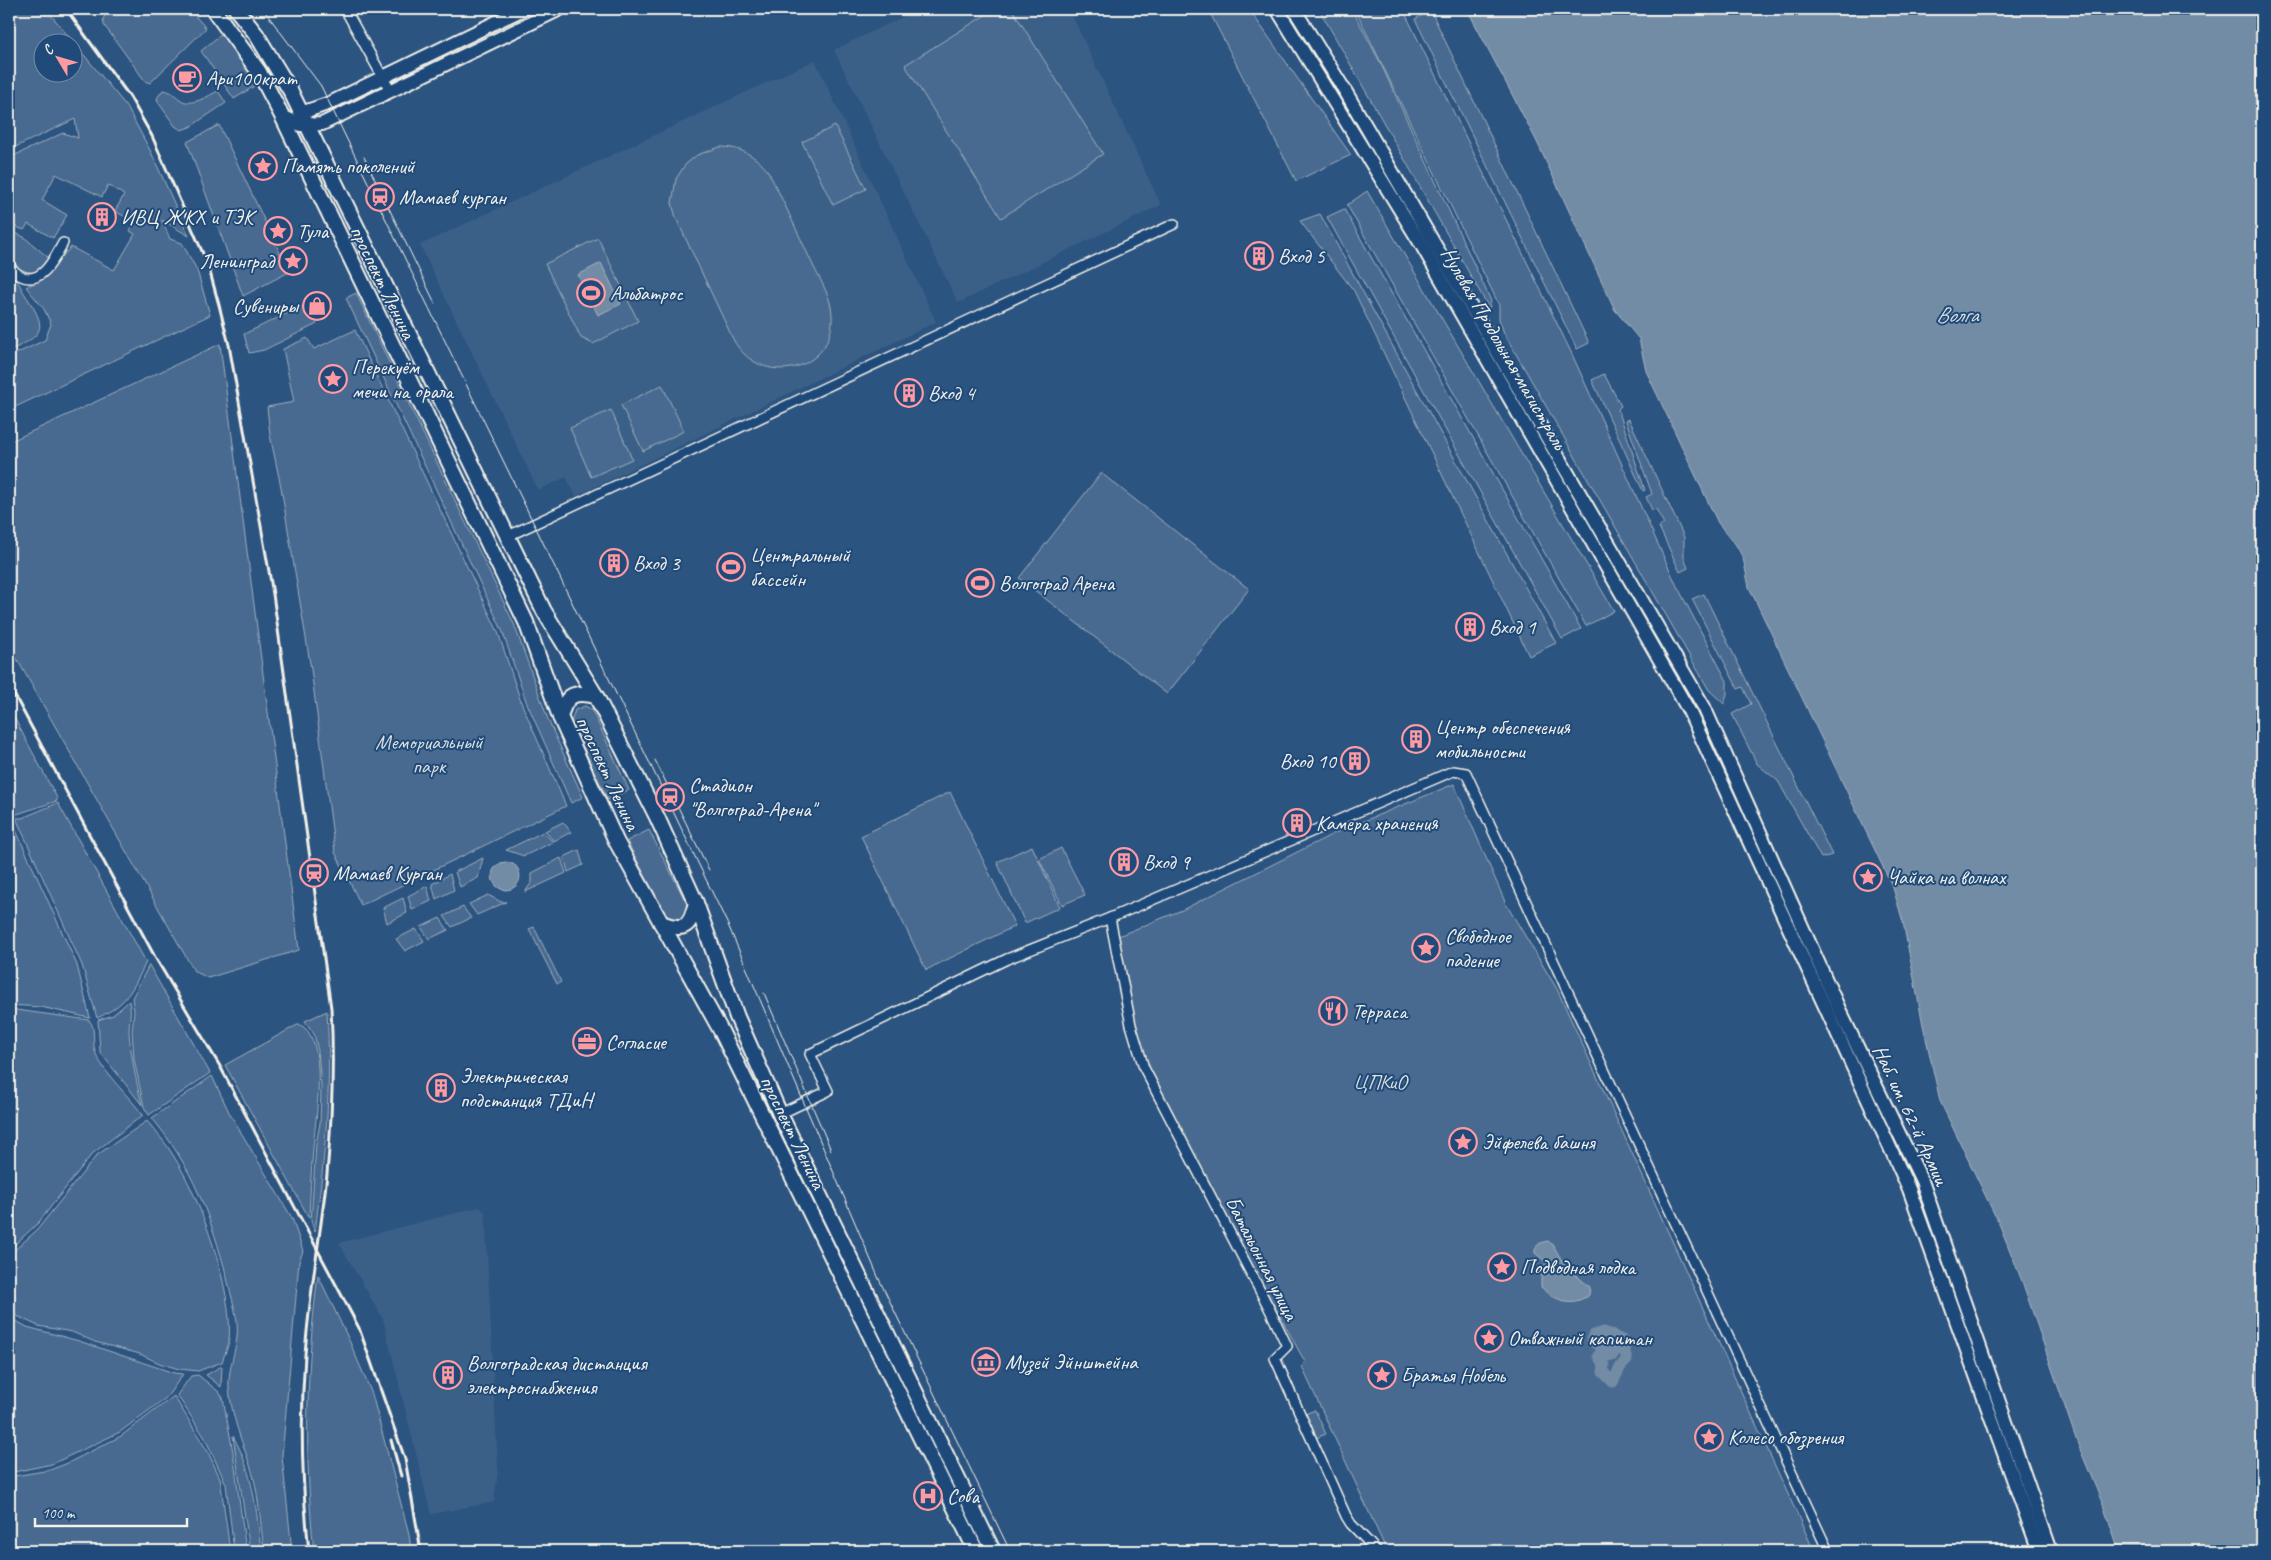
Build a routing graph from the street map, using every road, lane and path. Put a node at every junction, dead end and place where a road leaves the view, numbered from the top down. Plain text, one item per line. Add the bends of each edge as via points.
1 (212, 9) edge
2 (236, 9) edge
3 (345, 9) edge
4 (523, 9) edge
5 (560, 9) edge
6 (1277, 9) edge
7 (1294, 9) edge
8 (382, 78) junction
9 (391, 92) junction
10 (301, 113) junction
11 (282, 116) junction
12 (308, 126) junction
13 (1174, 224) dead end
14 (63, 243) dead end
15 (9, 266) edge
16 (508, 536) junction
17 (596, 696) junction
18 (1704, 707) joint
19 (1688, 711) joint
20 (560, 717) junction
21 (696, 902) junction
22 (1110, 918) junction
23 (661, 923) junction
24 (780, 1114) junction
25 (976, 1551) edge
26 (993, 1551) edge
27 (1377, 1551) edge
28 (1828, 1551) edge
29 (2039, 1551) edge
30 (2051, 1551) edge

1 - 11 main road, проспект Ленина via 254,64
2 - 10 main road, проспект Ленина via 277,66
3 - 8 street
4 - 8 main road
5 - 9 main road
6 - 19 main road, Нулевая Продольная магистраль via 1421,244
7 - 18 main road, Нулевая Продольная магистраль via 1352,102
8 - 9 street
8 - 10 main road
9 - 12 main road via 322,124
10 - 12 main road, проспект Ленина
11 - 12 main road
11 - 20 main road, проспект Ленина via 526,622
12 - 16 main road, проспект Ленина
13 - 16 street
14 - 15 street via 48,269 32,278 21,276
16 - 17 main road, проспект Ленина via 544,611
17 - 20 main road via 573,695 567,700
17 - 21 main road, проспект Ленина
18 - 30 main road, Наб. им. 62-й Армии via 1839,1009 1922,1181
19 - 29 main road, Наб. им. 62-й Армии via 1909,1189
20 - 23 main road, проспект Ленина via 616,840
21 - 23 main road via 689,923 684,927
21 - 24 main road, проспект Ленина via 737,1018
22 - 24 street via 1007,959 810,1054 828,1091
22 - 27 street, Батальонная улица via 1131,1025 1150,1083 1283,1338 1286,1346 1275,1358 1346,1516
22 - 28 street via 1453,771 1466,773
23 - 25 main road, проспект Ленина via 721,1031
24 - 26 main road, проспект Ленина

